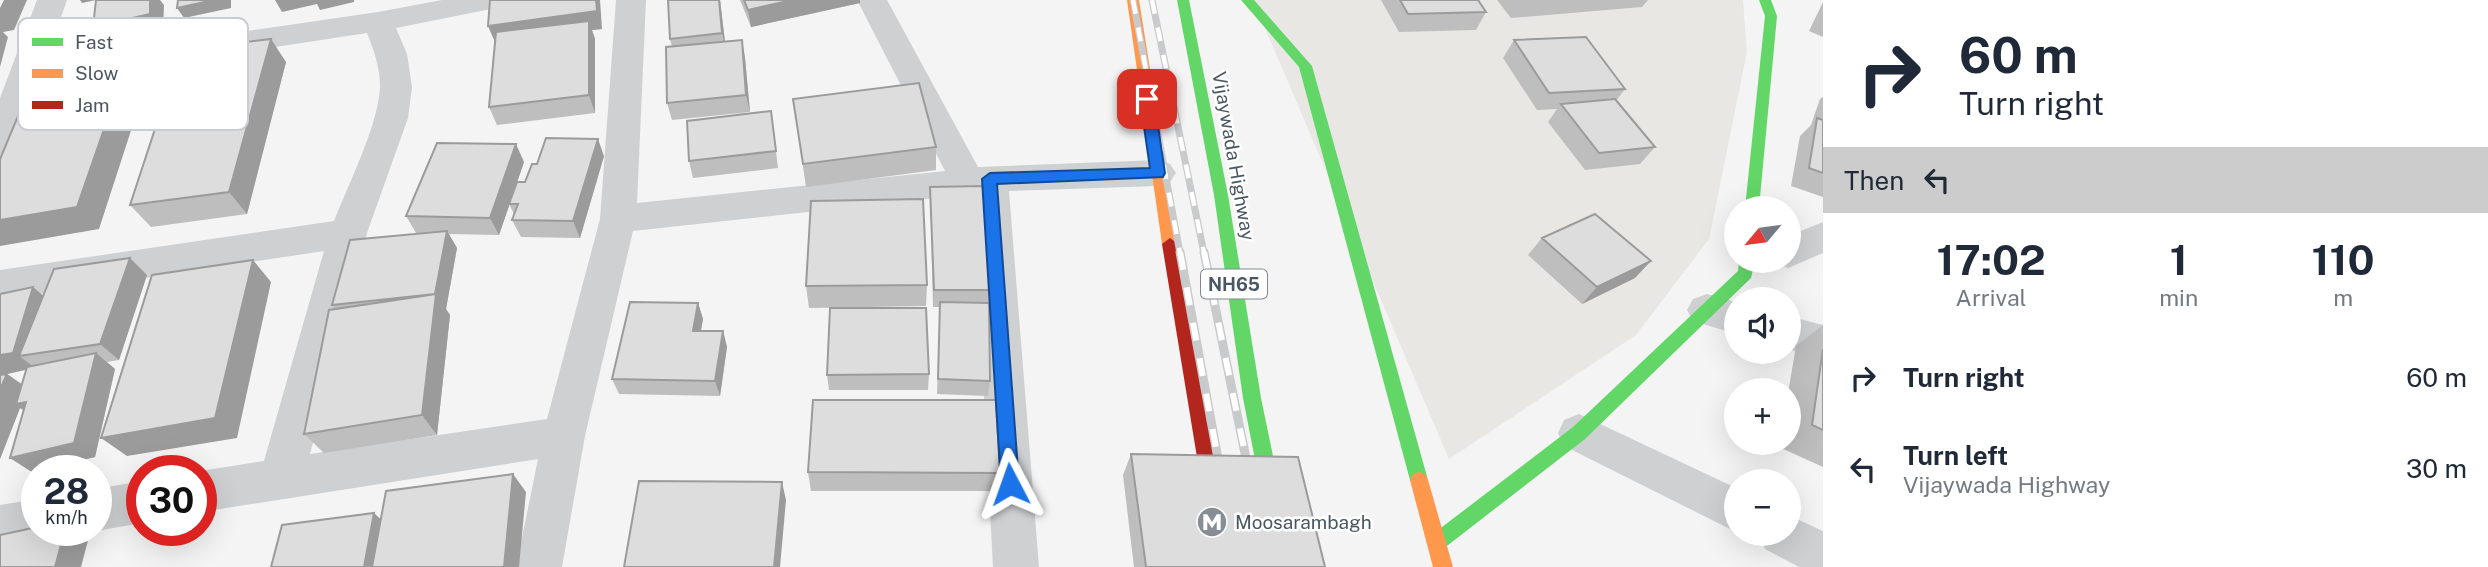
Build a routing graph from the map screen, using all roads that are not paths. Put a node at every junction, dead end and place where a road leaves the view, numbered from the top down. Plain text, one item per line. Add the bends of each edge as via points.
1 (52, 0) edge
2 (491, 0) edge
3 (631, 0) edge
4 (872, 0) edge
5 (1133, 0) edge
6 (1183, 0) edge
7 (1247, 0) edge
8 (1765, 0) edge
9 (45, 18) edge
10 (378, 22) junction
11 (248, 41) edge
12 (18, 91) edge
13 (0, 143) edge
14 (1158, 173) junction
15 (979, 180) junction
16 (1753, 196) edge
17 (618, 219) junction
18 (348, 233) junction
19 (1823, 236) edge
20 (1801, 247) edge
21 (1749, 273) edge
22 (0, 285) edge
23 (1721, 314) edge
24 (1801, 336) edge
25 (1823, 342) edge
26 (1579, 433) junction
27 (564, 436) junction
28 (282, 477) junction
29 (217, 488) edge
30 (1724, 505) edge
31 (21, 523) edge
32 (0, 527) edge
33 (1437, 543) junction
34 (1801, 544) edge
35 (1823, 555) edge
36 (539, 567) edge
37 (1016, 567) edge
38 (1225, 567) edge
39 (1286, 567) edge
40 (1443, 567) edge

1 - 9 street
2 - 10 street
3 - 17 street
4 - 15 street
5 - 14 main road, NH65
6 - 39 main road, Vijaywada Highway / NH65
7 - 33 main road via 1305,66
8 - 16 main road via 1771,16
10 - 11 street
10 - 18 street via 391,54 396,87 379,157
12 - 13 street
14 - 15 street
14 - 38 main road, NH65
15 - 17 street
15 - 37 street
17 - 27 street
18 - 22 street
18 - 28 street
19 - 20 street
21 - 23 main road
23 - 26 main road
24 - 25 street
26 - 30 street
26 - 33 main road
27 - 28 street
27 - 36 street
28 - 29 street
31 - 32 street
33 - 40 main road
34 - 35 street

